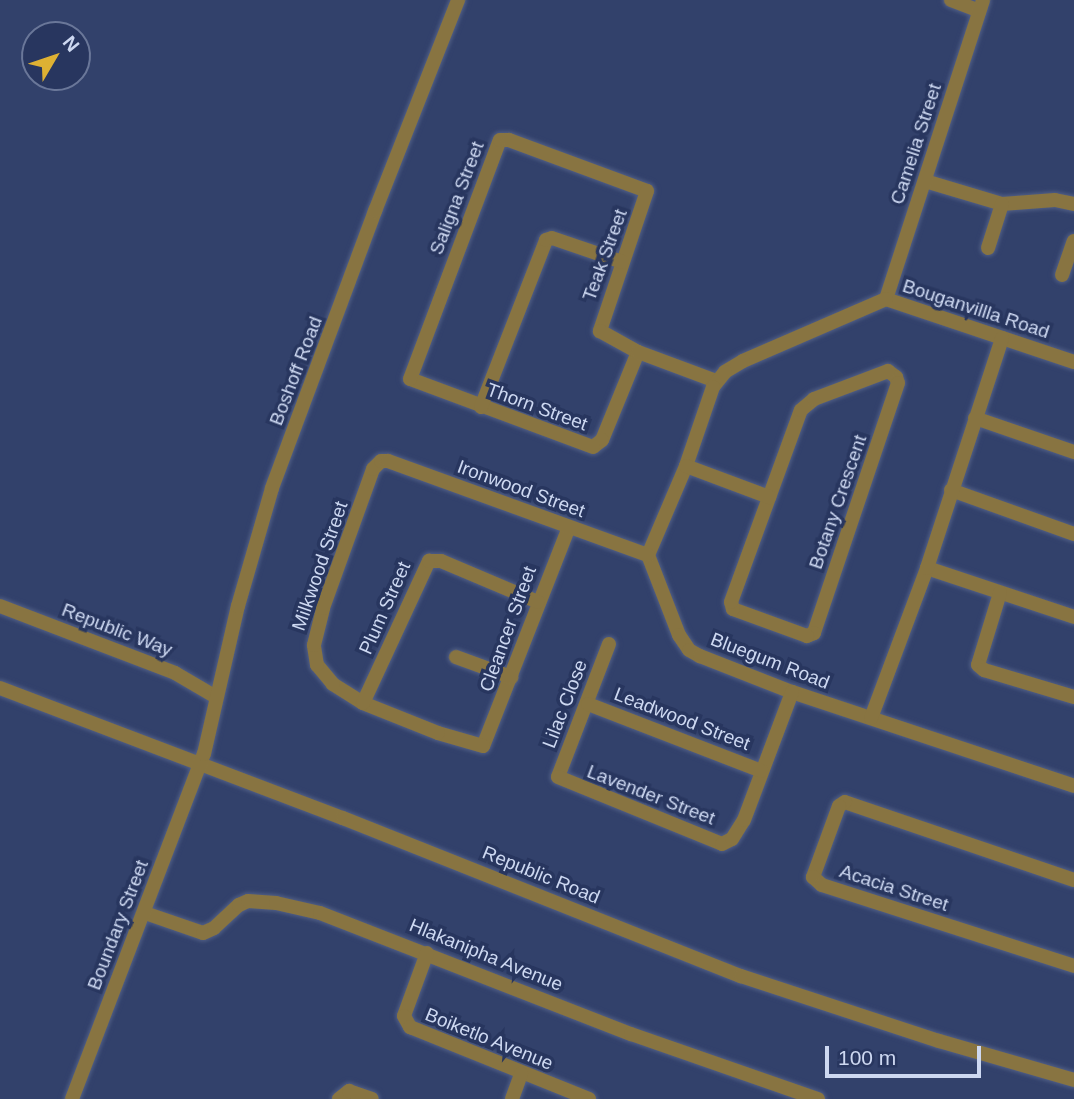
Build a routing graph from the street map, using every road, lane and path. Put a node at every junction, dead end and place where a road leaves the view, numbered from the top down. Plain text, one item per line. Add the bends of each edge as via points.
1 (458, 0) edge
2 (951, 0) edge
3 (981, 6) edge
4 (925, 181) junction
5 (648, 192) joint
6 (1002, 204) junction
7 (1074, 204) edge
8 (1074, 241) edge
9 (988, 248) dead end
10 (622, 262) junction
11 (1062, 275) dead end
12 (886, 299) junction
13 (1002, 338) junction
14 (638, 352) junction
15 (1074, 362) edge
16 (409, 377) joint
17 (716, 381) junction
18 (481, 407) junction
19 (975, 418) junction
20 (1074, 452) edge
21 (381, 461) joint
22 (686, 466) junction
23 (951, 490) junction
24 (769, 497) junction
25 (569, 527) junction
26 (1074, 534) edge
27 (648, 555) junction
28 (927, 568) junction
29 (1000, 593) junction
30 (538, 602) junction
31 (0, 606) edge
32 (1074, 617) edge
33 (609, 644) dead end
34 (456, 657) dead end
35 (511, 677) junction
36 (0, 688) edge
37 (792, 692) junction
38 (216, 697) junction
39 (1074, 697) edge
40 (363, 703) junction
41 (588, 704) junction
42 (870, 718) junction
43 (485, 745) joint
44 (200, 764) junction
45 (762, 771) junction
46 (558, 778) joint
47 (1074, 786) edge
48 (1074, 880) edge
49 (145, 912) junction
50 (427, 953) junction
51 (1074, 966) edge
52 (522, 1074) junction
53 (1074, 1080) edge
54 (72, 1099) edge
55 (339, 1099) edge
56 (372, 1099) edge
57 (512, 1099) edge
58 (589, 1099) edge
59 (818, 1099) edge

1 - 38 street, Boshoff Road via 267,503
2 - 3 street
3 - 4 street, Camelia Street
4 - 6 street
4 - 12 street, Camelia Street
5 - 10 street, Teak Street
5 - 16 street, Saligna Street via 500,140
6 - 7 street via 1055,200
6 - 9 street
8 - 11 street
10 - 14 street, Teak Street via 600,329
10 - 18 street via 552,238 546,240
12 - 13 street, Bouganvillla Road
12 - 17 street, Bouganvillla Road via 743,361
13 - 15 street, Bouganvillla Road
13 - 19 street
14 - 17 street, Teak Street
14 - 18 street, Thorn Street via 595,447
16 - 18 street, Thorn Street
17 - 22 street
19 - 20 street
19 - 23 street
21 - 25 street, Ironwood Street
21 - 40 street, Milkwood Street via 373,469 314,645 317,665 330,681
22 - 24 street
22 - 27 street
23 - 26 street
23 - 28 street
24 - 24 street, Botany Crescent via 805,406 882,372 894,375 898,383 811,635 731,606
25 - 27 street, Ironwood Street
25 - 30 street, Cleancer Street
27 - 37 street, Bluegum Road via 678,635 689,650
28 - 29 street
28 - 42 street
29 - 32 street
29 - 39 street via 978,665
30 - 35 street, Cleancer Street
30 - 40 street, Plum Street via 430,560
31 - 38 street, Republic Way via 175,673
33 - 41 street, Lilac Close
34 - 35 street
35 - 43 street, Cleancer Street
36 - 44 street, Republic Road
37 - 42 street, Bluegum Road
37 - 45 street
38 - 44 street, Boshoff Road
40 - 43 street, Milkwood Street via 457,740
41 - 45 street, Leadwood Street
41 - 46 street, Lilac Close
42 - 47 street, Bluegum Road
44 - 49 street, Boundary Street
44 - 53 street, Republic Road via 741,976
45 - 46 street, Lavender Street via 744,820 730,841 722,844
48 - 51 street, Acacia Street via 845,802 839,807 813,877 822,885
49 - 50 street, Hlakanipha Avenue via 203,933 243,903 276,903 340,919
49 - 54 street, Boundary Street
50 - 52 street, Boiketlo Avenue via 405,1012 407,1024 421,1034
50 - 59 street, Hlakanipha Avenue via 631,1034
52 - 57 street
52 - 58 street, Boiketlo Avenue
55 - 56 street via 349,1091

